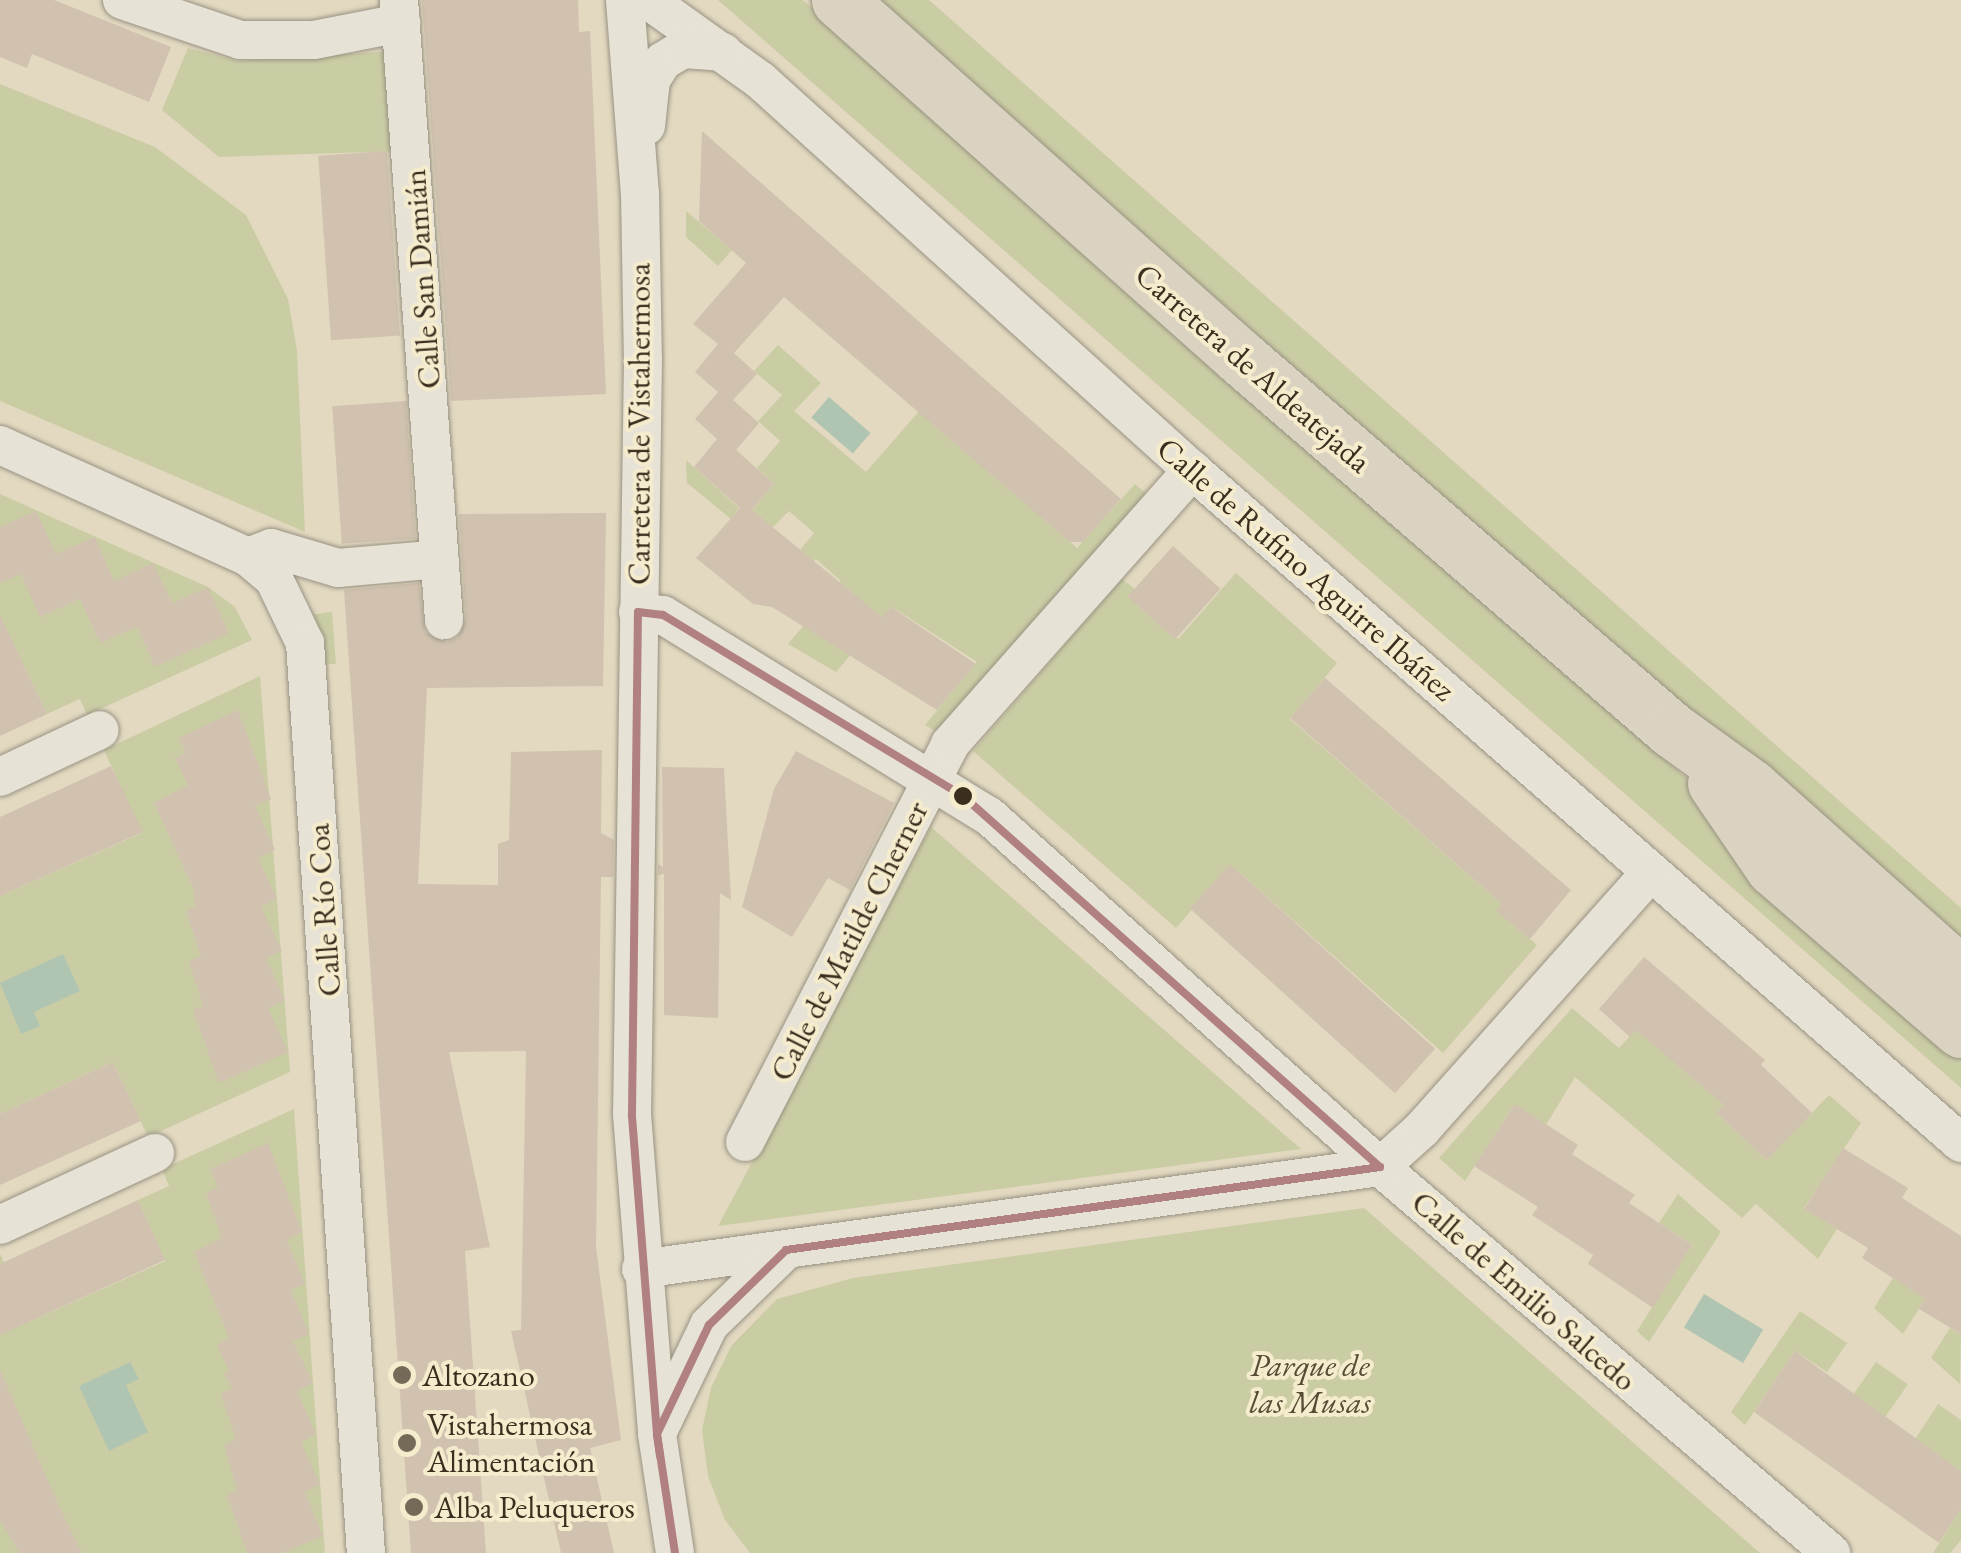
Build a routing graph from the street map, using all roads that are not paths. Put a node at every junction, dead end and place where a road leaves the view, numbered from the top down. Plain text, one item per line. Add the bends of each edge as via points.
1 (122, 0) edge
2 (625, 0) edge
3 (648, 0) edge
4 (839, 0) edge
5 (400, 12) edge
6 (724, 52) junction
7 (640, 193) junction
8 (0, 445) edge
9 (1192, 470) junction
10 (248, 556) junction
11 (440, 559) junction
12 (638, 612) junction
13 (444, 620) dead end
14 (100, 730) dead end
15 (1672, 730) junction
16 (0, 776) edge
17 (931, 778) junction
18 (1651, 872) junction
19 (1961, 974) edge
20 (1961, 1030) edge
21 (745, 1142) dead end
22 (1961, 1144) edge
23 (155, 1153) dead end
24 (1380, 1167) junction
25 (0, 1225) edge
26 (786, 1250) junction
27 (641, 1269) junction
28 (657, 1434) junction
29 (672, 1510) junction
30 (366, 1553) edge
31 (675, 1553) edge
32 (704, 1553) edge
33 (1831, 1553) edge

1 - 5 street via 240,40 314,40
2 - 7 street, Carretera de Vistahermosa
3 - 6 street, Calle de Rufino Aguirre Ibáñez
4 - 15 main road, Carretera de Aldeatejada
5 - 11 street, Calle San Damián
6 - 7 street, Carretera de Vistahermosa via 683,50 663,61 651,80
6 - 9 street, Calle de Rufino Aguirre Ibáñez
7 - 12 street, Carretera de Vistahermosa
8 - 10 street, Calle Río Coa
9 - 17 street, Calle de Matilde Cherner via 950,744
9 - 18 street, Calle de Rufino Aguirre Ibáñez
10 - 11 street via 270,548 338,568
10 - 30 street, Calle Río Coa via 274,579 290,609 309,674
11 - 13 street, Calle San Damián
12 - 17 street, Calle de Emilio Salcedo via 664,615
12 - 27 street, Carretera de Vistahermosa via 632,1114
14 - 16 street
15 - 19 main road, Carretera de Aldeatejada via 1750,787
15 - 20 main road, Carretera de Aldeatejada via 1773,868
17 - 21 street, Calle de Matilde Cherner
17 - 24 street, Calle de Emilio Salcedo via 989,816
18 - 22 street, Calle de Rufino Aguirre Ibáñez
18 - 24 street via 1422,1130
23 - 25 street
24 - 26 street
24 - 33 street, Calle de Emilio Salcedo
26 - 27 street
26 - 28 street via 710,1325
27 - 28 street, Carretera de Vistahermosa
28 - 29 street, Carretera de Vistahermosa
29 - 31 street, Carretera de Vistahermosa
29 - 32 street, Carretera de Vistahermosa

